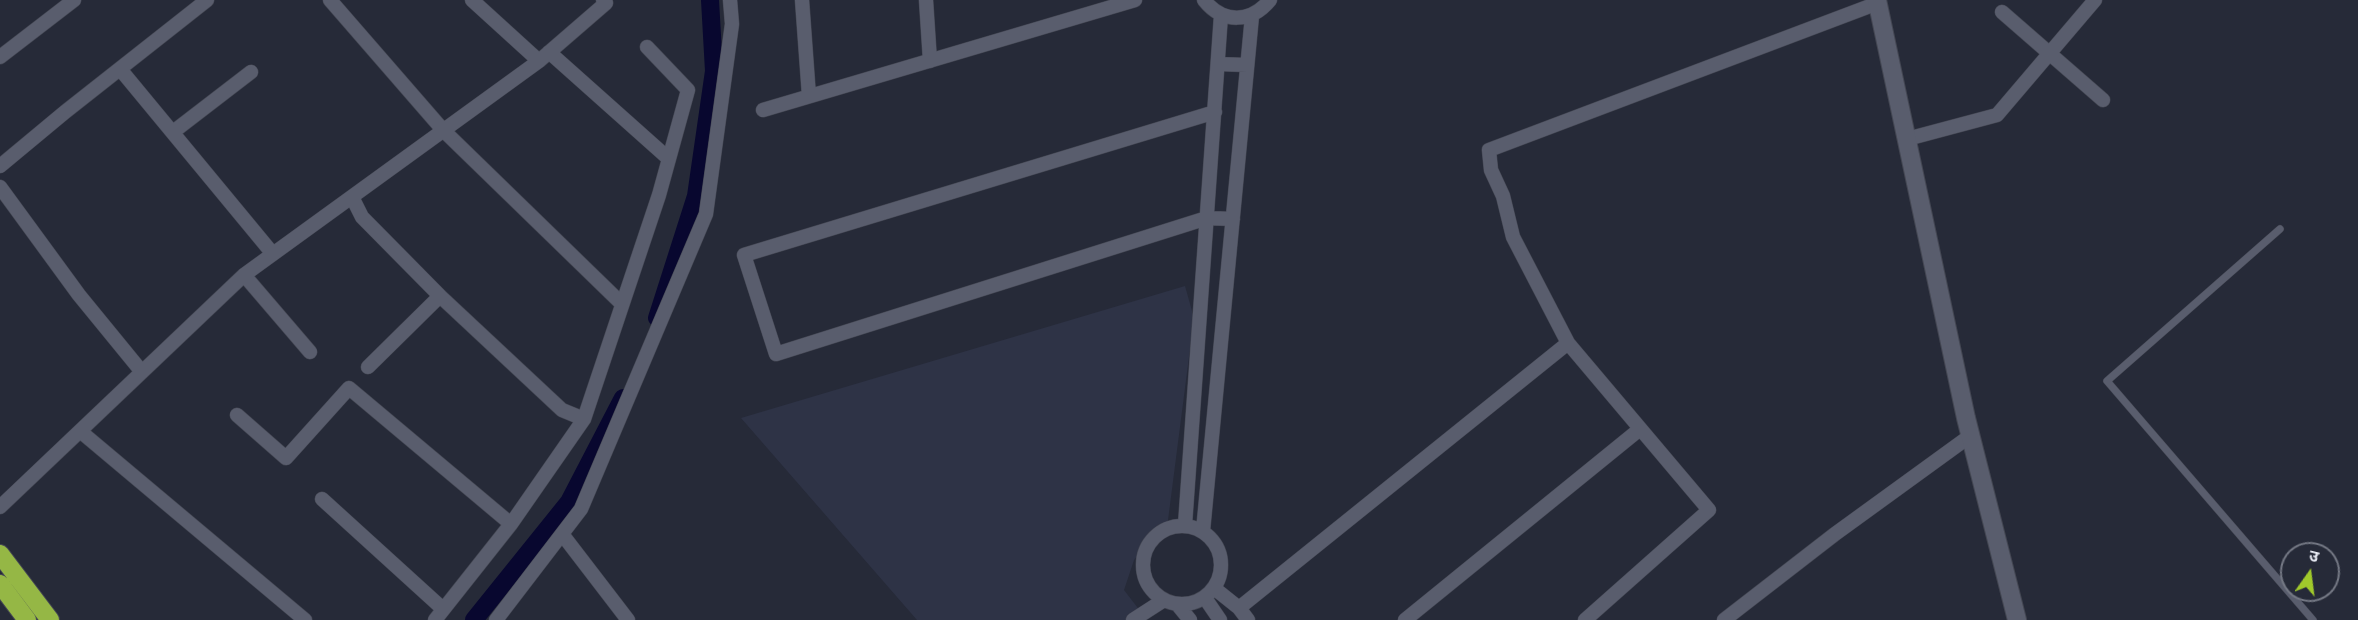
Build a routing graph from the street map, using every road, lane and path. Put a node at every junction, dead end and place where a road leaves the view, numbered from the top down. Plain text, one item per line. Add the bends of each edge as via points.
1 (74, 0) edge
2 (207, 0) edge
3 (330, 0) edge
4 (472, 0) edge
5 (603, 0) edge
6 (730, 0) edge
7 (802, 0) edge
8 (926, 0) edge
9 (1083, 0) edge
10 (1135, 0) edge
11 (1204, 0) edge
12 (1270, 0) edge
13 (2095, 0) edge
14 (1877, 1) edge
15 (2002, 12) dead end
16 (1092, 13) junction
17 (1221, 15) junction
18 (1252, 16) junction
19 (647, 47) dead end
20 (2048, 54) junction
21 (0, 57) edge
22 (544, 57) junction
23 (930, 61) junction
24 (1218, 64) junction
25 (1247, 65) junction
26 (120, 69) junction
27 (251, 72) dead end
28 (809, 96) junction
29 (2103, 100) dead end
30 (763, 110) dead end
31 (1215, 112) junction
32 (443, 130) junction
33 (173, 132) junction
34 (1907, 139) junction
35 (669, 159) junction
36 (0, 166) edge
37 (0, 187) edge
38 (352, 197) junction
39 (1207, 218) junction
40 (1233, 219) junction
41 (2280, 229) dead end
42 (273, 254) junction
43 (244, 275) junction
44 (1201, 293) junction
45 (440, 296) junction
46 (1225, 296) junction
47 (622, 304) junction
48 (1568, 343) junction
49 (310, 352) dead end
50 (368, 367) dead end
51 (142, 372) junction
52 (1195, 387) junction
53 (1217, 388) junction
54 (237, 415) dead end
55 (584, 419) junction
56 (1640, 429) junction
57 (80, 431) junction
58 (1970, 436) junction
59 (322, 499) dead end
60 (0, 507) edge
61 (511, 524) junction
62 (1185, 525) junction
63 (1203, 531) junction
64 (562, 534) junction
65 (0, 554) edge
66 (0, 584) edge
67 (1210, 593) junction
68 (1170, 602) junction
69 (1239, 608) junction
70 (439, 615) edge
71 (36, 616) edge
72 (502, 617) edge
73 (305, 620) edge
74 (628, 620) edge
75 (1133, 620) edge
76 (1190, 620) edge
77 (1220, 620) edge
78 (1248, 620) edge
79 (1405, 620) edge
80 (1585, 620) edge
81 (1724, 620) edge
82 (2017, 620) edge
83 (2313, 620) edge

1 - 21 street
2 - 26 street
3 - 32 street
4 - 22 street
5 - 22 street via 606,3
6 - 64 street via 732,24 705,214 581,509
7 - 28 street
8 - 23 street
9 - 16 street
10 - 16 street
11 - 17 street
12 - 18 street
13 - 20 street
14 - 34 street
14 - 48 street via 1489,150 1491,170 1503,196 1513,237
15 - 20 street
16 - 23 street
17 - 18 street
17 - 24 street
18 - 25 street
19 - 35 street via 688,90
20 - 29 street
20 - 34 street via 1997,115
22 - 32 street
22 - 35 street
23 - 28 street
24 - 25 street
24 - 31 street
25 - 40 street
26 - 33 street
26 - 36 street
27 - 33 street
28 - 30 street
31 - 39 street
31 - 39 street via 744,255 776,354
32 - 38 street
32 - 47 street
33 - 42 street
34 - 58 street
35 - 47 street
37 - 51 street via 79,295
38 - 42 street
38 - 45 street via 363,217
39 - 40 street
39 - 44 street
40 - 46 street
41 - 83 lane via 2107,381
42 - 43 street
43 - 49 street
43 - 51 street
44 - 46 street
44 - 52 street
45 - 50 street
45 - 55 street via 562,410
46 - 53 street
47 - 55 street
48 - 56 street
48 - 69 street
51 - 57 street
52 - 53 street
52 - 62 street
53 - 63 street
54 - 61 street via 286,458 349,388
55 - 61 street
56 - 79 street
56 - 80 street via 1709,510
57 - 60 street
57 - 73 street
58 - 81 street
58 - 82 street
59 - 70 street
61 - 70 street
62 - 63 street
62 - 68 street via 1157,534 1144,554 1142,568 1146,581 1153,592
63 - 67 street via 1213,540 1222,564 1220,577
64 - 72 street
64 - 74 street
65 - 71 highway
66 - 71 highway
67 - 68 street via 1187,604
67 - 69 street
67 - 77 street
68 - 75 street
68 - 76 street
69 - 78 street

